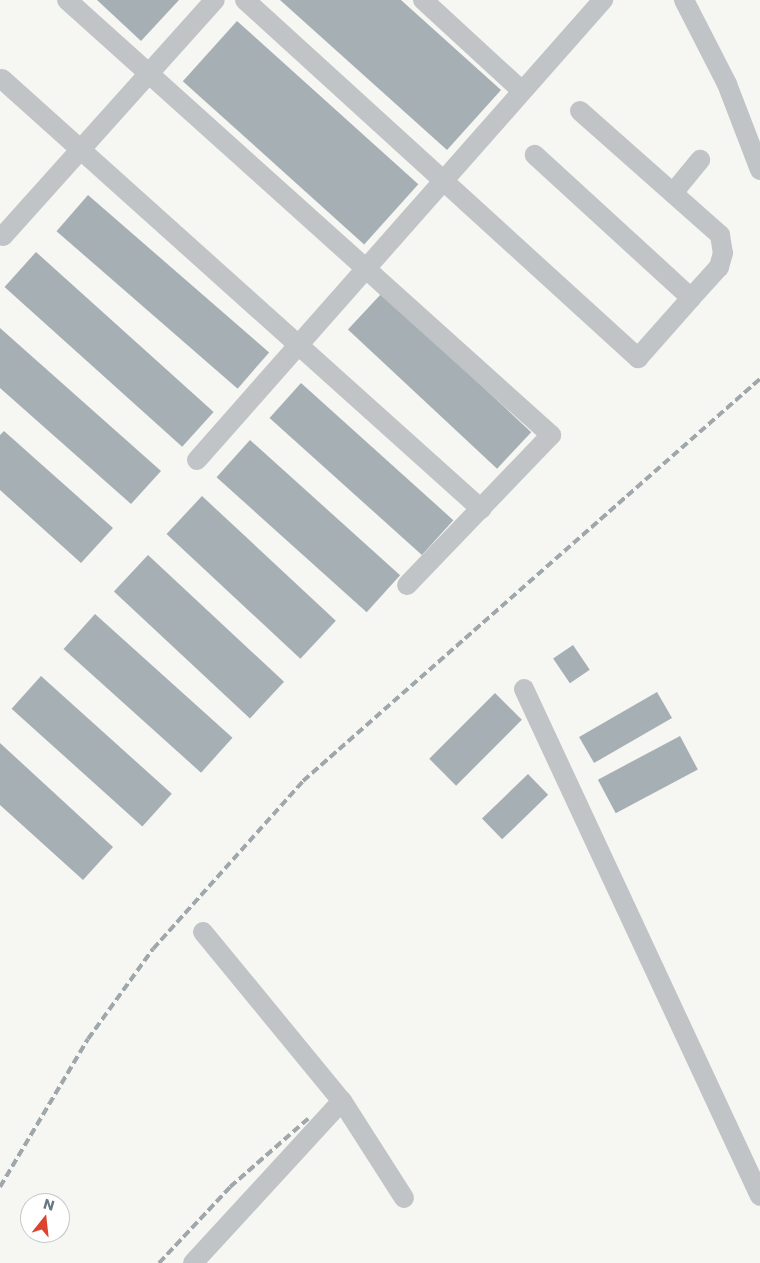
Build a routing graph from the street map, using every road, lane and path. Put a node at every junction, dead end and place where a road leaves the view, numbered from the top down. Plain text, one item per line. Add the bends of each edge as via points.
1 (67, 0) edge
2 (215, 0) edge
3 (245, 0) edge
4 (423, 0) edge
5 (603, 0) edge
6 (684, 0) edge
7 (148, 74) junction
8 (2, 80) dead end
9 (522, 91) junction
10 (580, 111) dead end
11 (79, 151) junction
12 (535, 155) dead end
13 (700, 160) dead end
14 (760, 170) edge
15 (443, 178) junction
16 (673, 193) junction
17 (3, 236) dead end
18 (364, 268) junction
19 (691, 298) junction
20 (298, 344) junction
21 (197, 460) dead end
22 (481, 509) junction
23 (407, 586) dead end
24 (524, 689) dead end
25 (203, 932) dead end
26 (342, 1101) junction
27 (760, 1196) edge
28 (404, 1198) dead end
29 (193, 1263) edge

1 - 7 street
2 - 7 street
3 - 15 street
4 - 9 street
5 - 9 street
6 - 14 street via 727,84
7 - 11 street
7 - 18 street
8 - 11 street
9 - 15 street
10 - 16 street
11 - 17 street
11 - 20 street
12 - 19 street
13 - 16 street
15 - 18 street
15 - 19 street via 638,358
16 - 19 street via 720,235 723,253 719,267
18 - 20 street
18 - 22 street via 551,435
20 - 21 street
20 - 22 street
22 - 23 street
24 - 27 street
25 - 26 street
26 - 28 street
26 - 29 street

